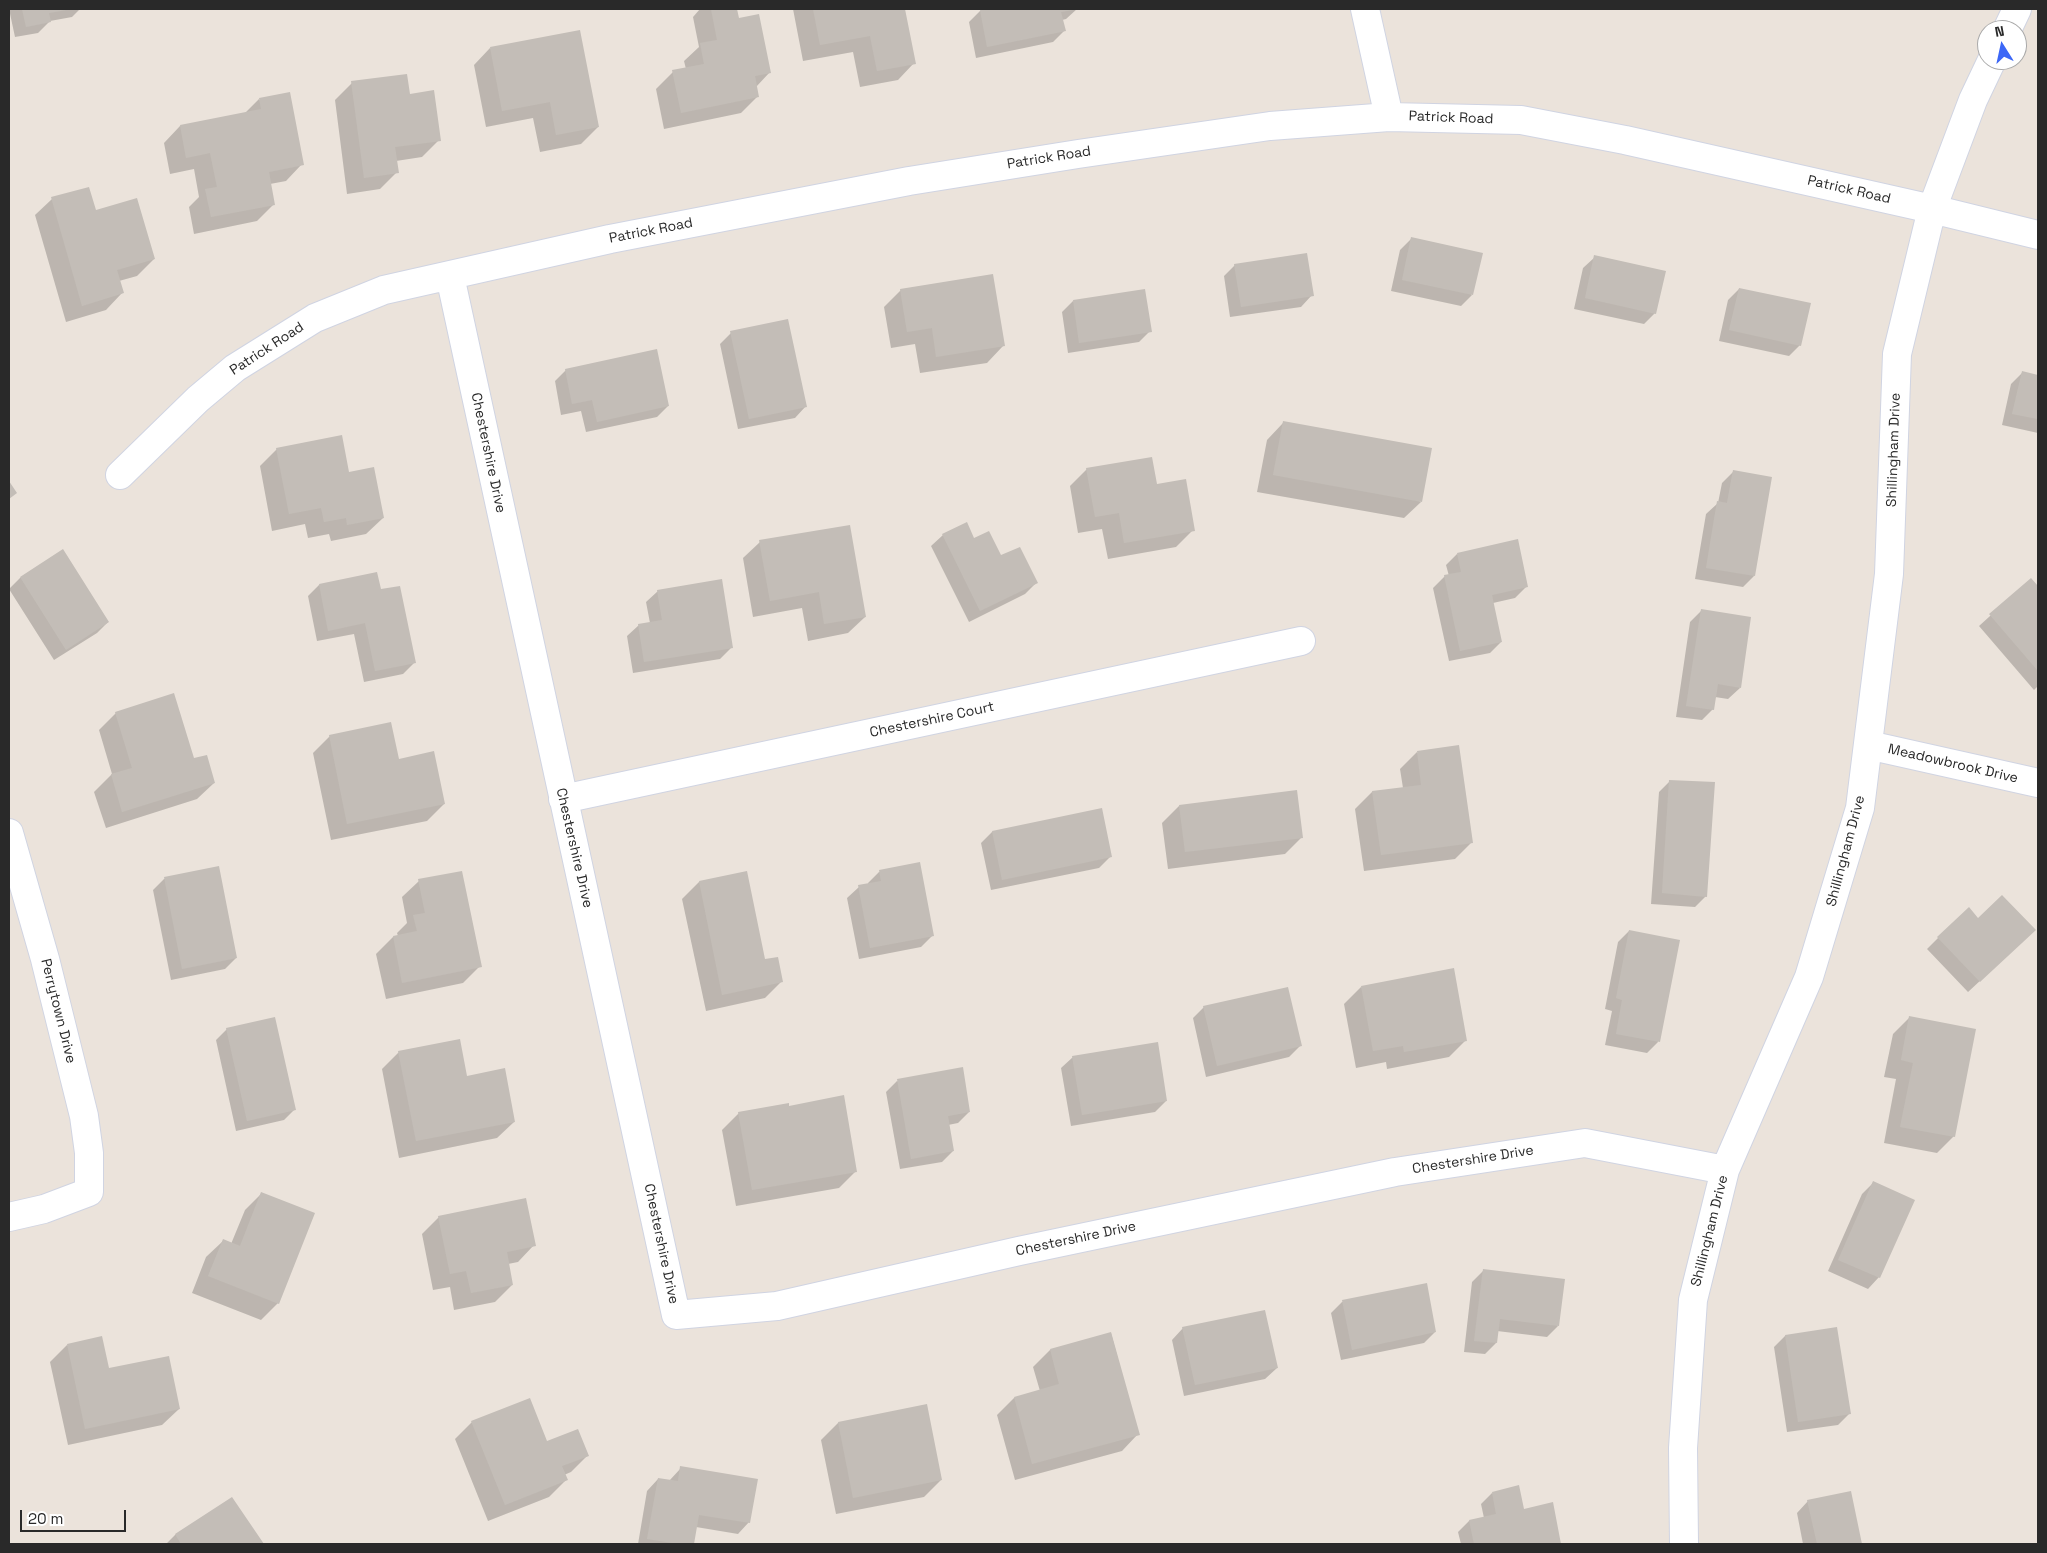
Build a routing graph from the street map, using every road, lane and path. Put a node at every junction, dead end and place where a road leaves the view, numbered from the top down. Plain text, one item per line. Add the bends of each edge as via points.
1 (1365, 9) edge
2 (1988, 70) edge
3 (1389, 117) junction
4 (1932, 208) junction
5 (2038, 235) edge
6 (450, 276) junction
7 (120, 475) dead end
8 (1301, 641) dead end
9 (1868, 745) junction
10 (2038, 783) edge
11 (563, 799) junction
12 (9, 833) edge
13 (1725, 1170) junction
14 (9, 1217) edge
15 (1684, 1544) edge

1 - 3 street
2 - 4 street, Shillingham Drive
3 - 4 street, Patrick Road via 1521,120
3 - 6 street, Patrick Road via 1270,126 909,182 610,239
4 - 5 street, Patrick Road
4 - 9 street, Shillingham Drive via 1897,354 1889,574
6 - 7 street, Patrick Road via 384,290 315,318 235,368 198,399
6 - 11 street, Chestershire Drive
8 - 11 street, Chestershire Court
9 - 10 street, Meadowbrook Drive
9 - 13 street, Shillingham Drive via 1860,808 1809,977
11 - 13 street, Chestershire Drive via 676,1315 777,1306 1018,1251 1395,1172 1585,1143
12 - 14 street, Perrytown Drive via 45,959 84,1116 89,1153 88,1192 44,1209
13 - 15 street, Shillingham Drive via 1693,1300 1683,1448

